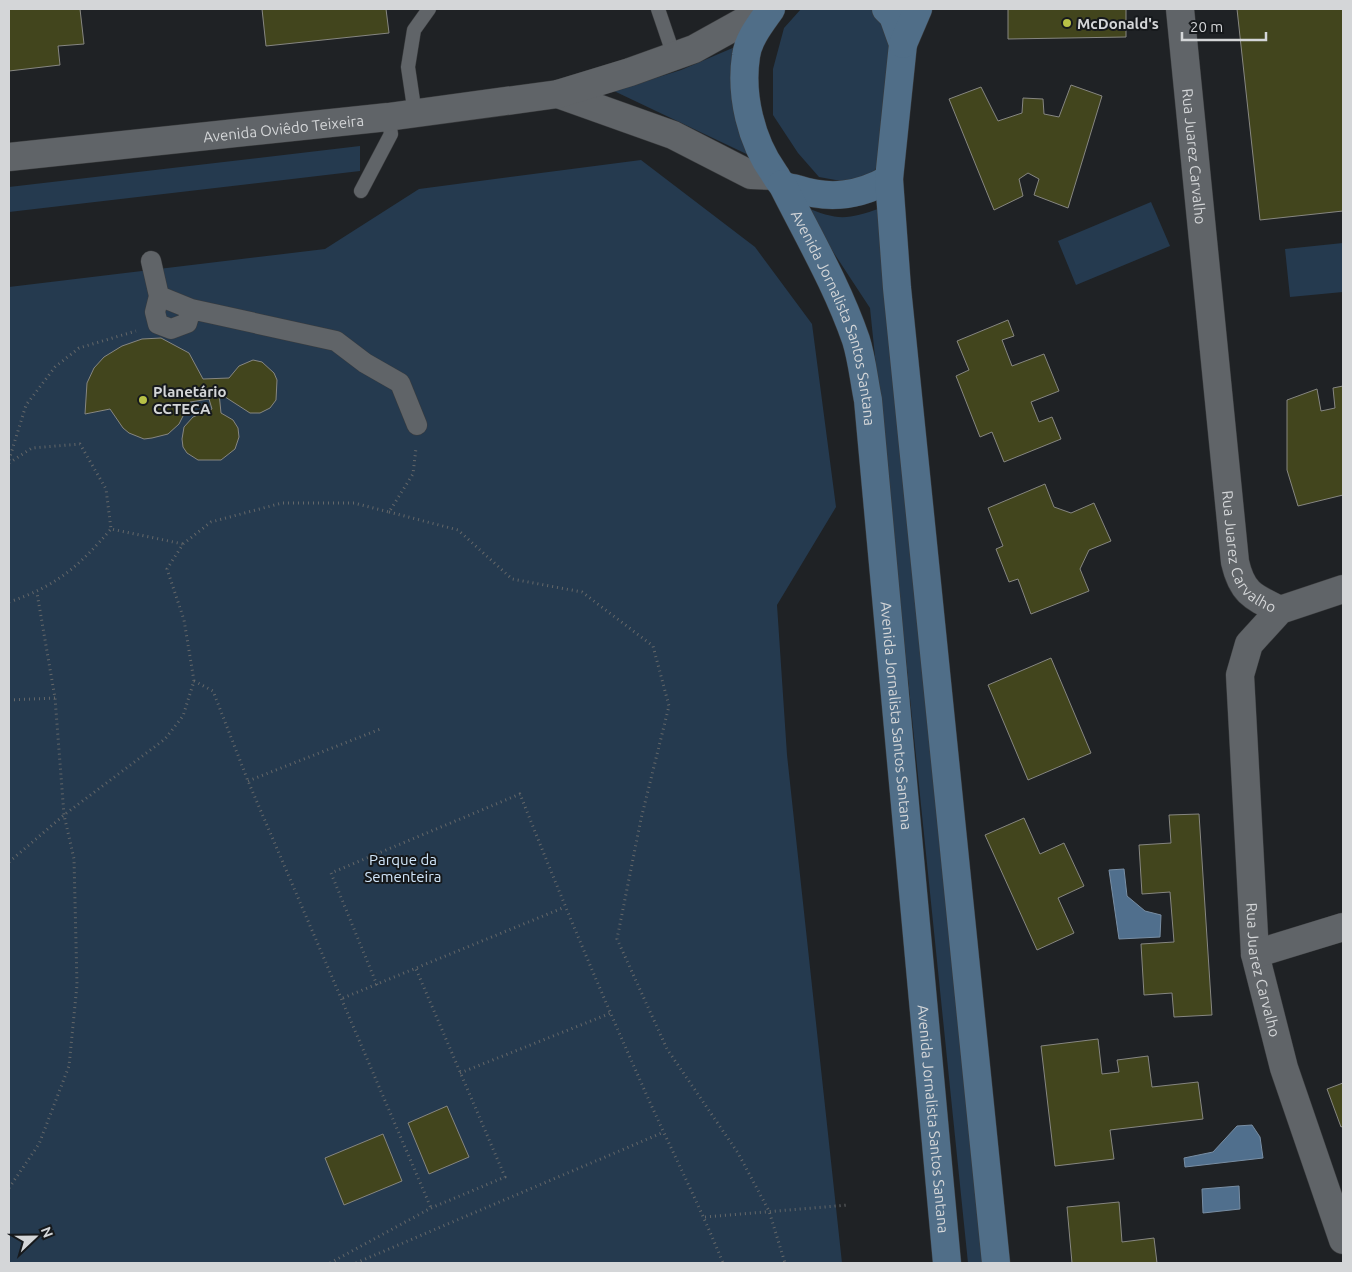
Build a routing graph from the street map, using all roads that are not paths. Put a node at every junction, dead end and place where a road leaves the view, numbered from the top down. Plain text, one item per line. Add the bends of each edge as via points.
1 (429, 9) edge
2 (658, 9) edge
3 (766, 9) edge
4 (771, 9) edge
5 (886, 9) edge
6 (918, 9) edge
7 (1180, 9) edge
8 (903, 44) junction
9 (674, 56) junction
10 (558, 94) junction
11 (415, 114) junction
12 (388, 117) junction
13 (9, 157) edge
14 (889, 179) junction
15 (779, 180) junction
16 (361, 191) dead end
17 (151, 261) dead end
18 (159, 296) junction
19 (191, 309) junction
20 (417, 425) road end
21 (1343, 589) edge
22 (1280, 610) junction
23 (1343, 927) edge
24 (1256, 954) junction
25 (1343, 1239) edge
26 (947, 1263) edge
27 (996, 1263) edge

1 - 11 lane via 414,30 408,67
2 - 9 lane
3 - 9 street, Avenida Oviêdo Teixeira via 694,49
4 - 15 main road, Avenida Jornalista Santos Santana via 746,54 745,87 753,130 763,157
5 - 8 main road via 893,16
6 - 8 main road
7 - 22 street, Rua Juarez Carvalho via 1235,562 1245,590
8 - 14 main road
9 - 10 street, Avenida Oviêdo Teixeira
10 - 11 street, Avenida Oviêdo Teixeira
10 - 15 street, Avenida Oviêdo Teixeira via 673,135 751,175
11 - 12 street, Avenida Oviêdo Teixeira
12 - 13 street, Avenida Oviêdo Teixeira
12 - 16 lane via 392,134
14 - 15 main road via 854,194 828,196 811,194
14 - 27 main road via 897,288
15 - 26 main road, Avenida Jornalista Santos Santana via 826,267 857,342 868,400
17 - 18 street
18 - 19 street
18 - 19 street via 155,312 158,324 172,329 187,323
19 - 20 street via 336,341 400,383
21 - 22 street
22 - 24 street, Rua Juarez Carvalho via 1249,644 1240,675
23 - 24 street
24 - 25 street, Rua Juarez Carvalho via 1284,1068

